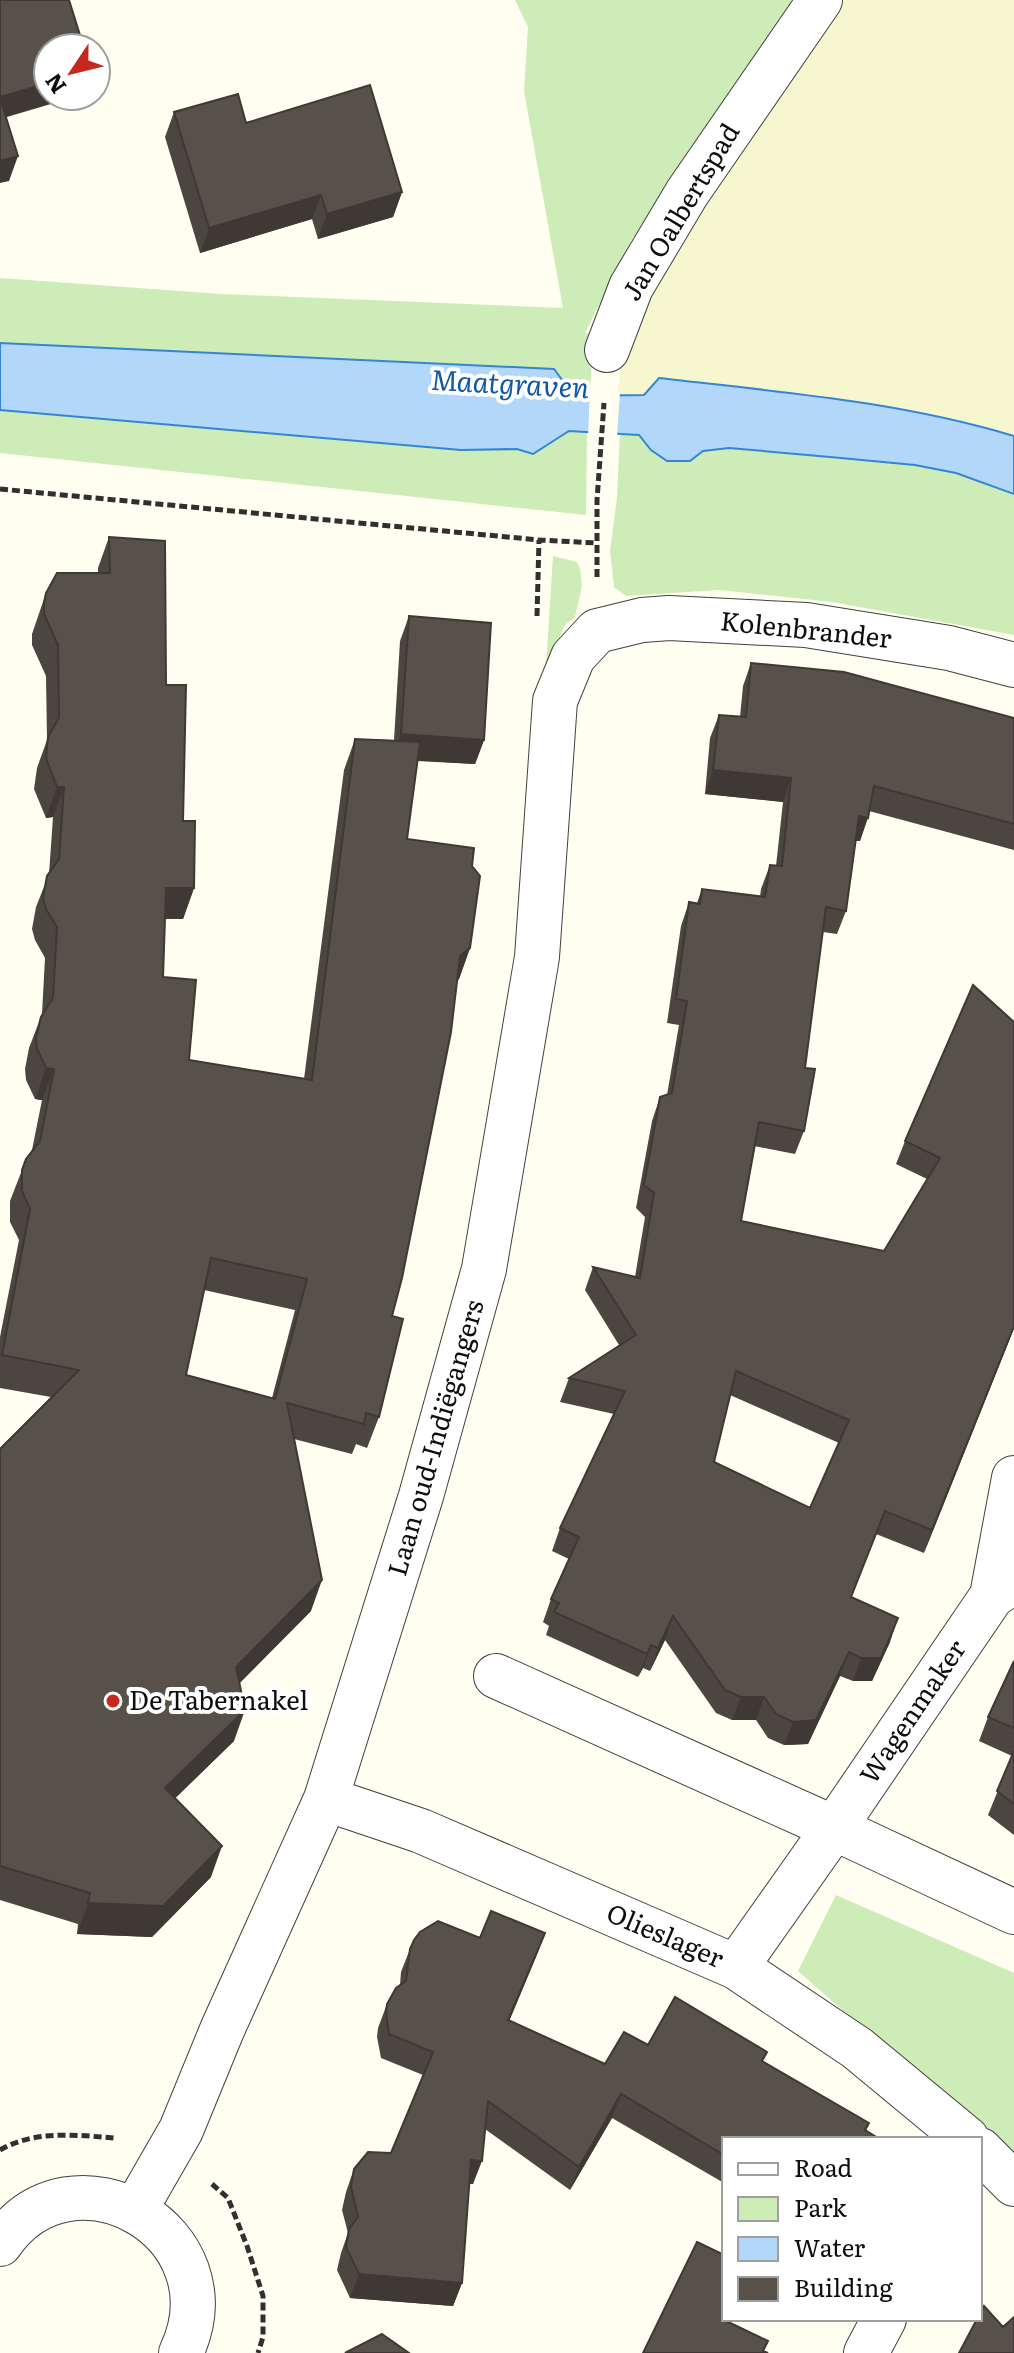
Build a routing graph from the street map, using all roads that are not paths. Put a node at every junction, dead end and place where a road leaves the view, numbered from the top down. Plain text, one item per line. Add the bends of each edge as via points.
1 (820, 0) edge
2 (607, 350) road end
3 (597, 631) joint
4 (1014, 665) edge
5 (1014, 1478) edge
6 (1003, 1589) edge
7 (496, 1676) dead end
8 (326, 1799) junction
9 (834, 1828) junction
10 (1014, 1912) edge
11 (736, 1967) junction
12 (965, 2137) edge
13 (982, 2152) edge
14 (1014, 2184) edge
15 (135, 2210) junction
16 (0, 2244) edge
17 (883, 2321) edge
18 (181, 2353) edge
19 (866, 2353) edge

1 - 2 street, Jan Oalbertspad via 687,193 631,287
3 - 4 street, Kolenbrander via 669,618 806,625 949,648
3 - 8 street, Laan oud-Indiëgangers via 573,657 555,701 537,957 484,1269 421,1496
5 - 6 street, Wagenmaker
6 - 9 street, Wagenmaker
7 - 9 street
8 - 11 street, Olieslager via 421,1831
8 - 15 street, Laan oud-Indiëgangers via 181,2130
9 - 10 street
9 - 11 street
11 - 12 street, Olieslager via 857,2048
13 - 14 street
15 - 16 street via 109,2200 53,2203 28,2216
15 - 18 street via 164,2232 184,2262 193,2298 190,2334
17 - 19 street

